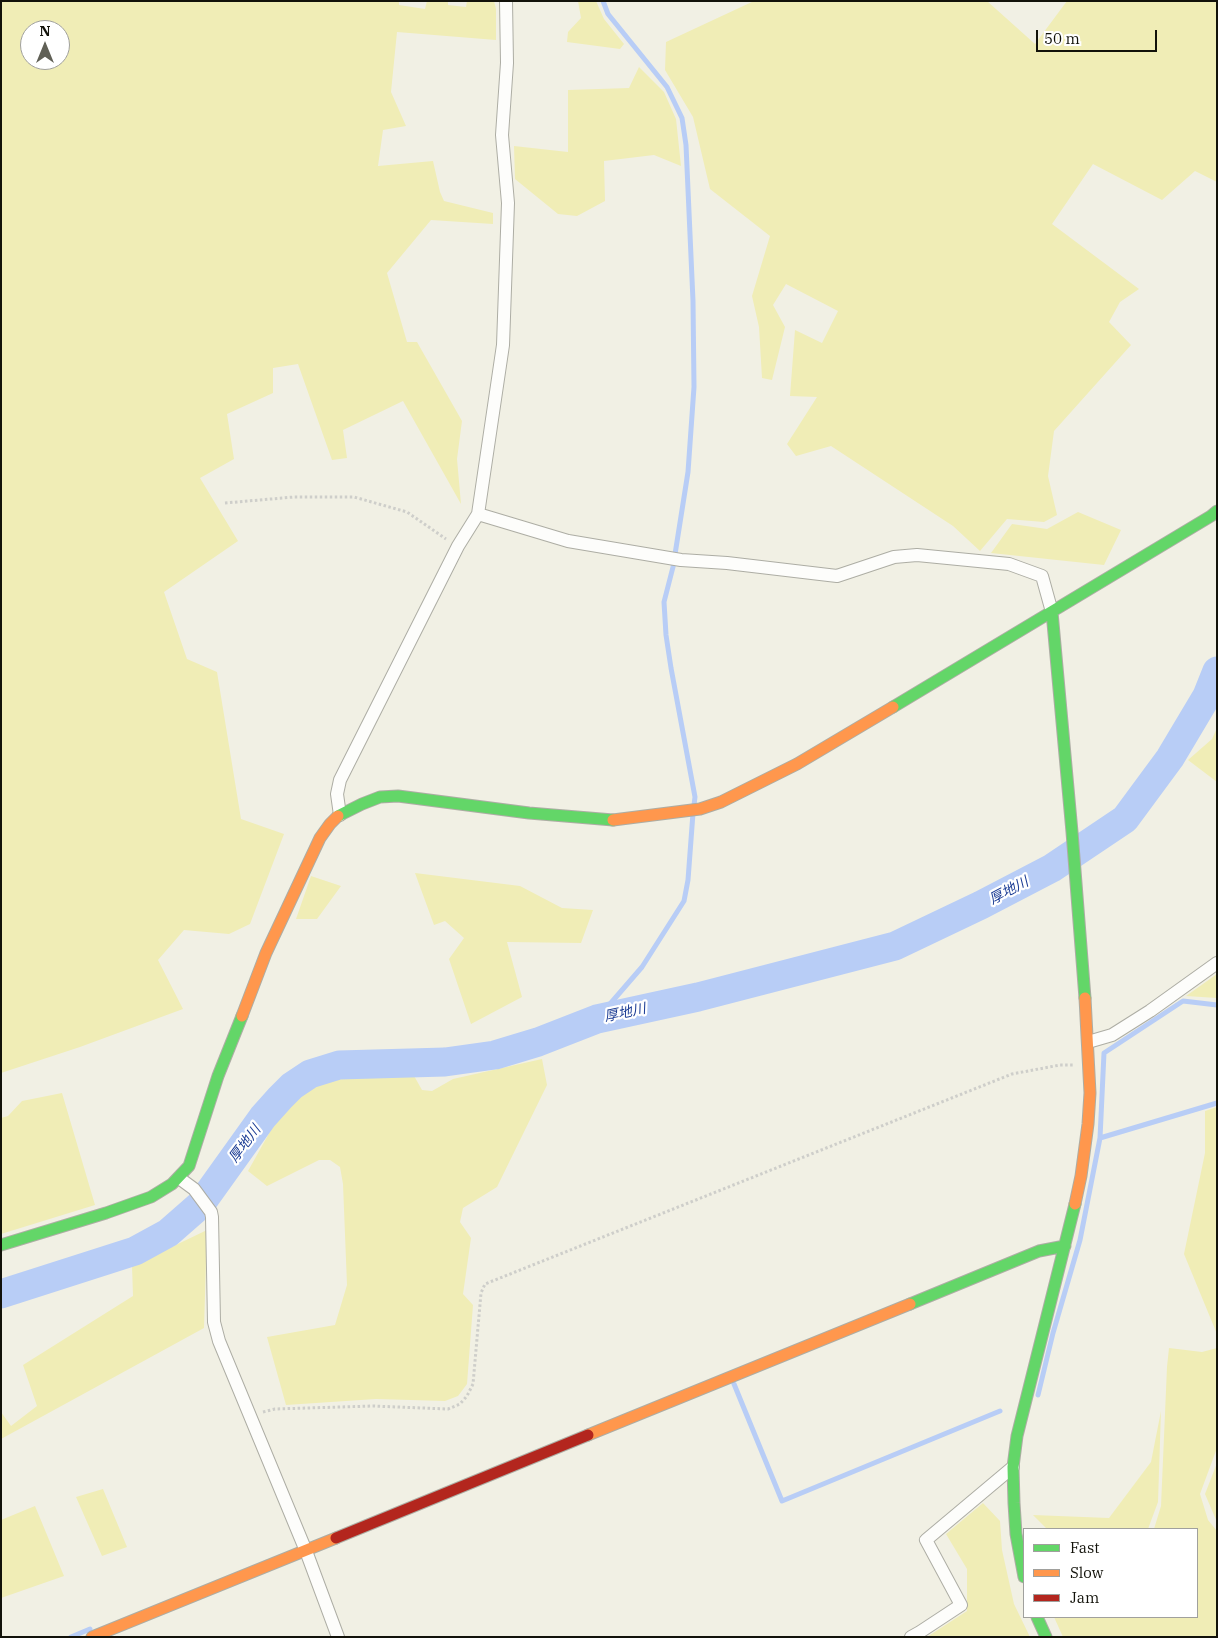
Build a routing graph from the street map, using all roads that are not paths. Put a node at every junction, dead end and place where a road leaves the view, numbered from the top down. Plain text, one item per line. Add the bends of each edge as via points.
1 (506, 1) edge
2 (1217, 511) edge
3 (478, 514) junction
4 (1052, 612) junction
5 (340, 815) junction
6 (1217, 963) edge
7 (1088, 1042) junction
8 (179, 1178) junction
9 (1, 1245) edge
10 (1065, 1246) junction
11 (1013, 1467) junction
12 (304, 1546) junction
13 (1023, 1572) edge
14 (1037, 1618) edge
15 (92, 1637) edge
16 (338, 1637) edge
17 (911, 1637) edge
18 (1046, 1637) edge

1 - 3 street via 507,63 502,135 508,203 503,345
2 - 4 street
3 - 4 street via 568,541 681,560 837,576 894,556 1009,564 1042,576
3 - 5 street via 458,546 340,780 337,794
4 - 5 street via 797,764 700,809 615,820 398,796 380,797
4 - 7 street
5 - 8 street via 320,838 266,953 218,1076 189,1166
6 - 7 street via 1112,1035
7 - 10 street via 1088,1124 1081,1176
8 - 9 street via 151,1197
8 - 12 street via 194,1189 211,1212 214,1322 219,1340
10 - 11 street via 1023,1409
10 - 12 street via 1039,1251
11 - 13 street via 1016,1534
11 - 17 street via 926,1540 961,1605
12 - 15 street
12 - 16 street
14 - 18 street

